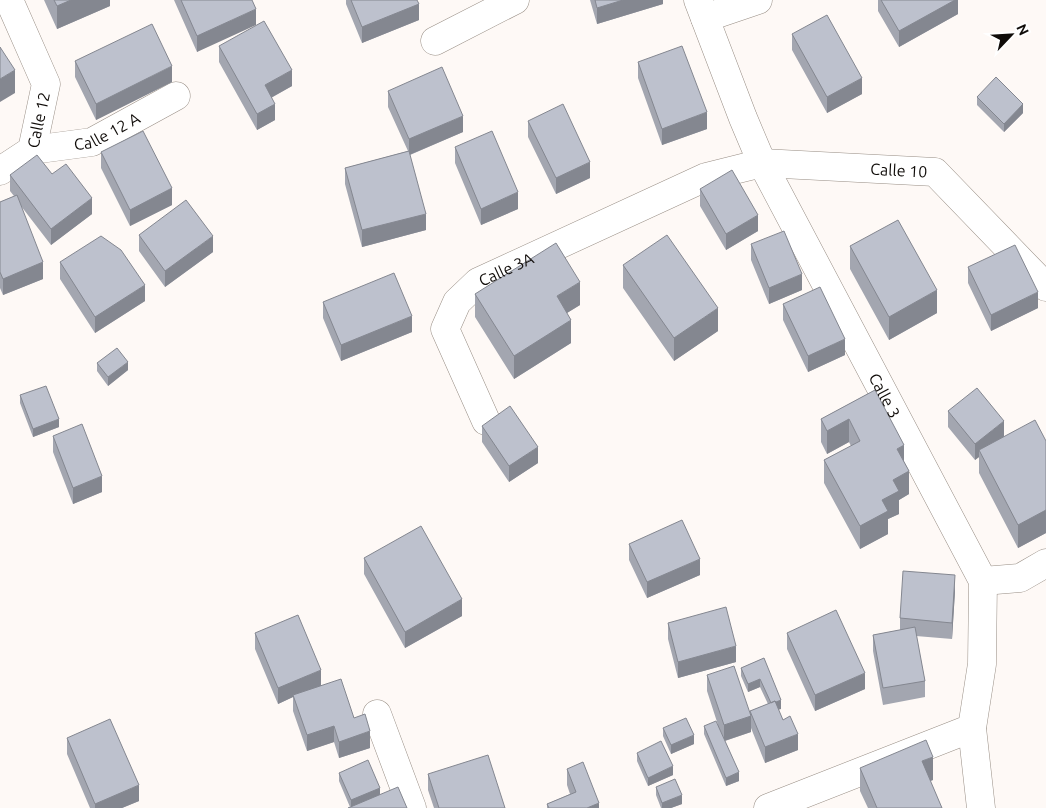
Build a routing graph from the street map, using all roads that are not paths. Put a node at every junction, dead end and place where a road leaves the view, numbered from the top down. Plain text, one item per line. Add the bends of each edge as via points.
1 (9, 0) edge
2 (515, 0) edge
3 (758, 0) edge
4 (701, 9) edge
5 (435, 41) dead end
6 (176, 96) dead end
7 (32, 150) junction
8 (762, 163) junction
9 (0, 171) edge
10 (1046, 287) edge
11 (486, 420) dead end
12 (1046, 563) edge
13 (983, 581) junction
14 (377, 714) dead end
15 (972, 728) junction
16 (771, 807) edge
17 (412, 808) edge
18 (981, 808) edge

1 - 7 street, Calle 12 via 46,84
2 - 5 street
3 - 4 street
4 - 8 street, Calle 3
6 - 7 street, Calle 12 A via 92,142
7 - 9 street, Calle 12
8 - 10 street, Calle 10 via 935,172
8 - 11 street, Calle 3A via 706,177 478,282 457,302 445,329
8 - 13 street, Calle 3
12 - 13 street via 1020,578
13 - 15 street, Calle 3 via 982,664
14 - 17 street
15 - 16 street
15 - 18 street, Calle 3

